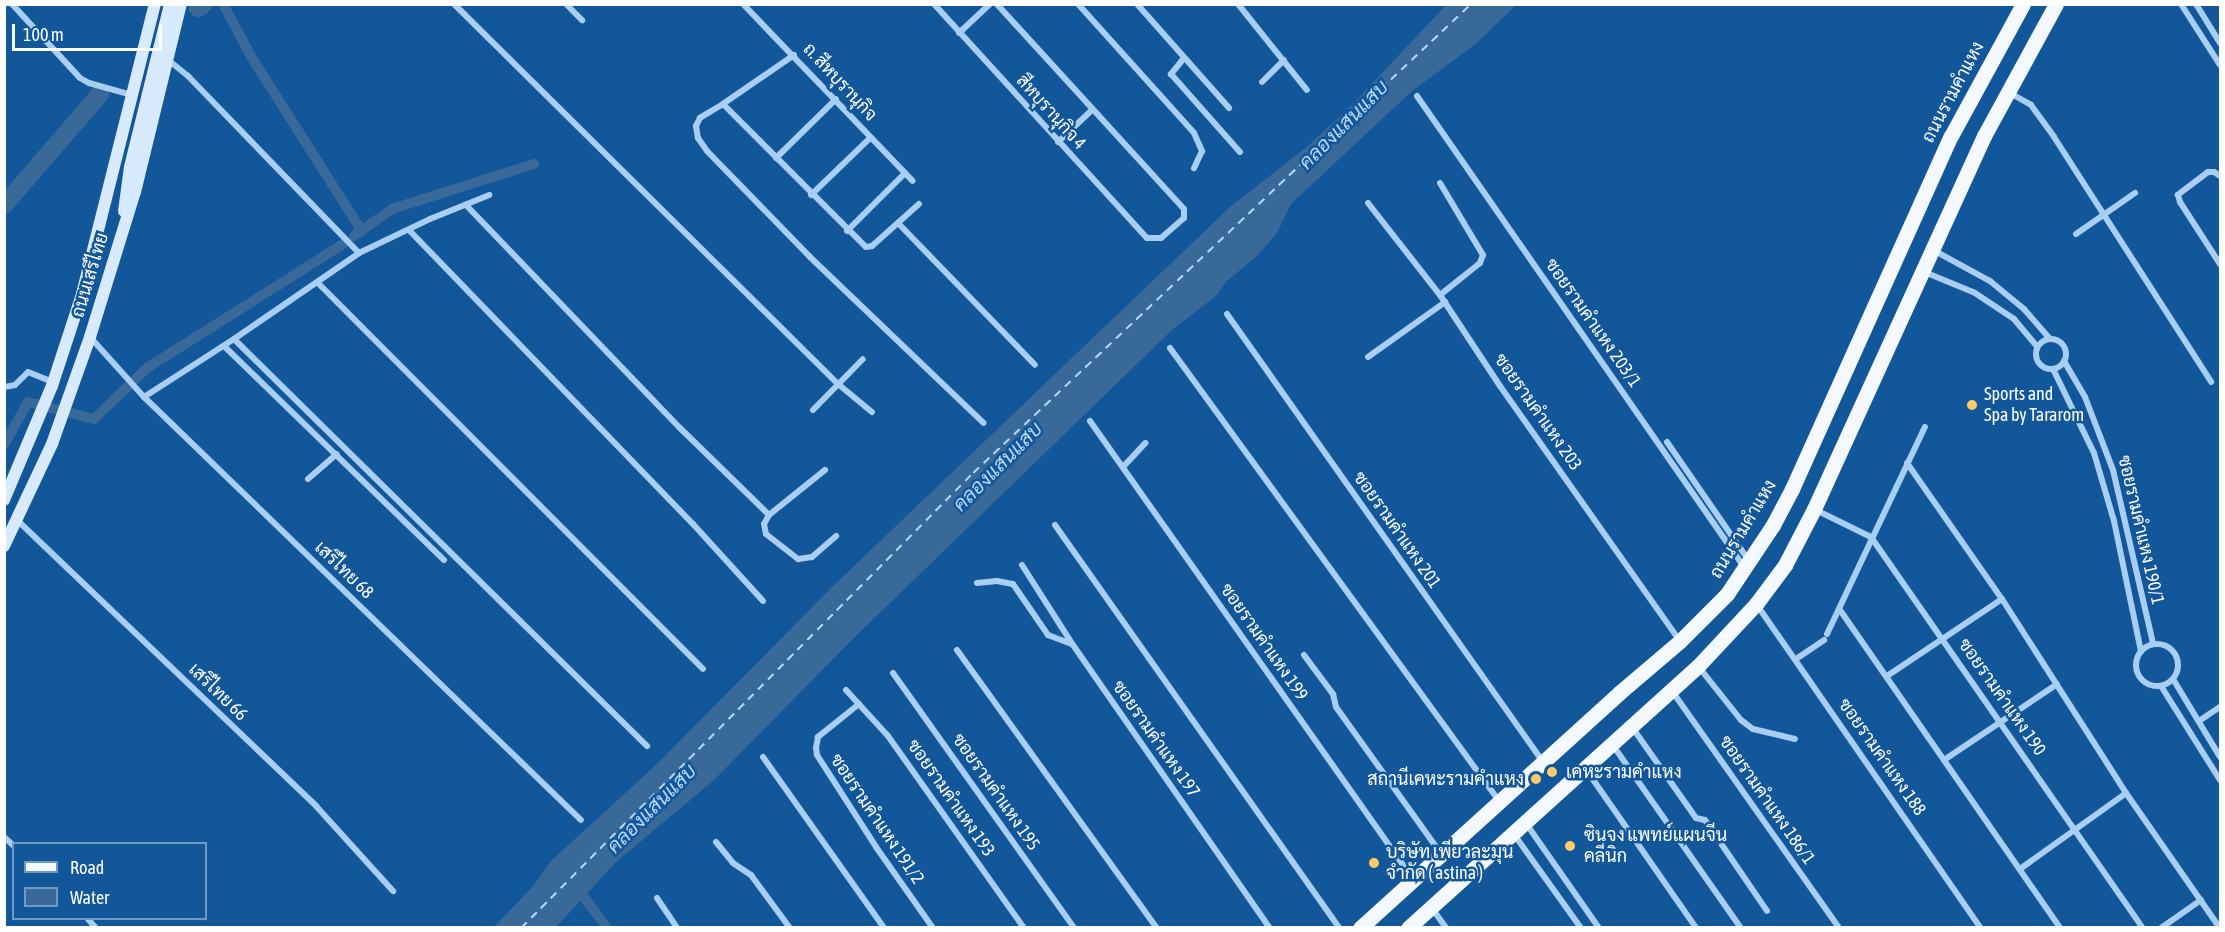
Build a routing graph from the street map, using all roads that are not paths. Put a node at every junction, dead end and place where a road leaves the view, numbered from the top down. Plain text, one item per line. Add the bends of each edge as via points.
1 (12, 4) edge
2 (155, 4) edge
3 (170, 4) edge
4 (181, 4) edge
5 (454, 4) edge
6 (566, 4) edge
7 (743, 4) edge
8 (933, 4) edge
9 (990, 4) edge
10 (997, 4) edge
11 (1078, 4) edge
12 (1137, 4) edge
13 (1238, 4) edge
14 (2023, 4) edge
15 (2056, 4) edge
16 (2181, 4) edge
17 (2196, 4) edge
18 (582, 20) dead end
19 (959, 33) junction
20 (2220, 43) edge
21 (794, 55) junction
22 (1184, 58) junction
23 (166, 59) junction
24 (1284, 60) junction
25 (2220, 65) edge
26 (1262, 82) dead end
27 (1307, 90) dead end
28 (2008, 91) junction
29 (133, 95) junction
30 (1417, 96) dead end
31 (836, 99) junction
32 (723, 104) junction
33 (1229, 108) dead end
34 (1092, 110) junction
35 (871, 137) junction
36 (1058, 142) junction
37 (1240, 152) dead end
38 (776, 158) junction
39 (1194, 168) dead end
40 (905, 173) junction
41 (2220, 176) edge
42 (913, 181) dead end
43 (1440, 183) dead end
44 (2135, 194) dead end
45 (489, 195) dead end
46 (811, 195) junction
47 (1368, 203) dead end
48 (919, 204) dead end
49 (466, 205) junction
50 (2104, 215) junction
51 (898, 223) junction
52 (409, 230) junction
53 (122, 231) junction
54 (848, 231) junction
55 (2076, 234) dead end
56 (1932, 250) junction
57 (359, 253) junction
58 (2220, 264) edge
59 (1922, 271) junction
60 (318, 283) junction
61 (1443, 299) junction
62 (2024, 309) junction
63 (1227, 314) dead end
64 (2014, 319) junction
65 (90, 337) junction
66 (2049, 338) junction
67 (234, 339) junction
68 (224, 346) junction
69 (2037, 346) junction
70 (1170, 348) dead end
71 (1368, 357) dead end
72 (863, 359) dead end
73 (2064, 362) junction
74 (1035, 365) dead end
75 (2052, 369) junction
76 (2211, 382) dead end
77 (53, 384) junction
78 (838, 384) junction
79 (4, 387) edge
80 (143, 395) junction
81 (813, 410) dead end
82 (872, 412) dead end
83 (1090, 422) dead end
84 (984, 423) dead end
85 (1925, 427) dead end
86 (1667, 442) dead end
87 (1145, 443) dead end
88 (337, 454) junction
89 (1907, 463) junction
90 (1123, 467) junction
91 (825, 470) dead end
92 (308, 479) dead end
93 (4, 500) edge
94 (1814, 509) junction
95 (769, 515) junction
96 (17, 520) junction
97 (1722, 524) junction
98 (1055, 525) dead end
99 (1715, 529) junction
100 (836, 536) dead end
101 (1871, 537) junction
102 (4, 546) edge
103 (2134, 556) junction
104 (2122, 559) junction
105 (444, 560) dead end
106 (1747, 564) junction
107 (1022, 565) dead end
108 (976, 583) dead end
109 (2002, 599) junction
110 (763, 601) dead end
111 (1756, 604) junction
112 (1840, 609) junction
113 (1944, 638) junction
114 (1680, 641) junction
115 (2153, 643) junction
116 (1073, 645) junction
117 (957, 650) dead end
118 (2141, 651) junction
119 (1304, 655) dead end
120 (1796, 659) junction
121 (1698, 666) junction
122 (703, 669) dead end
123 (893, 673) dead end
124 (1887, 676) junction
125 (2173, 679) junction
126 (2057, 684) junction
127 (2161, 686) junction
128 (846, 690) dead end
129 (1672, 690) junction
130 (859, 704) junction
131 (2220, 707) edge
132 (1999, 721) junction
133 (2199, 721) junction
134 (1632, 726) junction
135 (1795, 739) dead end
136 (1612, 744) junction
137 (647, 746) dead end
138 (763, 757) dead end
139 (2220, 757) edge
140 (1944, 760) junction
141 (1543, 763) junction
142 (1585, 768) junction
143 (2220, 780) edge
144 (2126, 793) junction
145 (1500, 803) junction
146 (581, 820) dead end
147 (1525, 821) junction
148 (2077, 830) junction
149 (1512, 832) junction
150 (716, 842) dead end
151 (1442, 855) junction
152 (2020, 869) junction
153 (1413, 880) junction
154 (1572, 886) junction
155 (393, 891) dead end
156 (1559, 896) junction
157 (657, 898) dead end
158 (2201, 900) junction
159 (1431, 906) junction
160 (1767, 911) dead end
161 (677, 927) edge
162 (790, 927) edge
163 (885, 927) edge
164 (933, 927) edge
165 (1024, 927) edge
166 (1074, 927) edge
167 (1157, 927) edge
168 (1269, 927) edge
169 (1339, 927) edge
170 (1360, 927) edge
171 (1408, 927) edge
172 (1446, 927) edge
173 (1581, 927) edge
174 (1599, 927) edge
175 (1696, 927) edge
176 (1741, 927) edge
177 (1839, 927) edge
178 (1982, 927) edge
179 (2060, 927) edge
180 (2143, 927) edge
181 (2161, 927) edge
182 (2220, 927) edge

1 - 29 street via 80,78
2 - 29 main road, ถนนเสรีไทย
3 - 53 main road via 130,167
4 - 23 main road, ถนนเสรีไทย
5 - 78 street
6 - 18 street
7 - 21 street, ถ. สีหบุรานุกิจ
8 - 19 street, สีหบุรานุกิจ 4
9 - 19 street
10 - 34 street
11 - 39 street via 1194,133 1202,151
12 - 22 street
13 - 24 street
14 - 106 main road, ถนนรามคำแหง via 1951,136 1792,489
15 - 28 main road
16 - 25 street
17 - 20 street
19 - 36 street, สีหบุรานุกิจ 4
21 - 31 street, ถ. สีหบุรานุกิจ
21 - 32 street
22 - 33 street
22 - 37 street via 1171,74
23 - 53 main road, ถนนเสรีไทย
23 - 57 street via 188,76
24 - 26 street
24 - 27 street
28 - 50 street via 2031,105
28 - 56 main road
29 - 77 main road, ถนนเสรีไทย via 93,255
30 - 99 street, ซอยรามคำแหง 203/1
31 - 35 street, ถ. สีหบุรานุกิจ
31 - 38 street
32 - 38 street
32 - 84 street via 700,118 696,126 698,138 707,151 810,257
34 - 36 street
34 - 36 street, สีหบุรานุกิจ 4 via 1184,209 1184,218 1161,238 1147,238
35 - 40 street, ถ. สีหบุรานุกิจ
35 - 46 street
38 - 46 street
40 - 42 street, ถ. สีหบุรานุกิจ
40 - 54 street
41 - 58 street via 2208,172 2178,195
43 - 61 street via 1483,255 1480,263
44 - 50 street
45 - 49 street
46 - 54 street
47 - 61 street, ซอยรามคำแหง 203
48 - 51 street
49 - 52 street
49 - 95 street
50 - 55 street
50 - 76 street
51 - 54 street via 869,248
51 - 74 street
52 - 57 street
52 - 110 street
53 - 65 main road, ถนนเสรีไทย
56 - 59 main road
56 - 62 street, ซอยรามคำแหง 190/1 via 1990,281
57 - 60 street
59 - 64 street, ซอยรามคำแหง 190/1 via 1975,293
59 - 94 main road
60 - 67 street
60 - 122 street
61 - 71 street
61 - 114 street, ซอยรามคำแหง 203
62 - 64 street
62 - 66 street, ซอยรามคำแหง 190/1
63 - 141 street, ซอยรามคำแหง 201
64 - 69 street, ซอยรามคำแหง 190/1
65 - 80 street, เสรีไทย 68
65 - 96 main road, ถนนเสรีไทย via 60,422
66 - 69 street
66 - 73 street, ซอยรามคำแหง 190/1 via 2065,347
67 - 68 street
67 - 137 street
68 - 80 street
68 - 88 street
69 - 75 street, ซอยรามคำแหง 190/1 via 2037,360
70 - 145 street
72 - 78 street
73 - 75 street
73 - 103 street, ซอยรามคำแหง 190/1 via 2085,397 2113,470
75 - 104 street, ซอยรามคำแหง 190/1 via 2094,453
77 - 79 street via 28,372 15,385
77 - 93 main road, ถนนเสรีไทย
78 - 81 street
78 - 82 street
80 - 146 street, เสรีไทย 68
83 - 90 street, ซอยรามคำแหง 199
85 - 89 street
86 - 97 street
87 - 90 street
88 - 92 street
88 - 105 street
89 - 101 street
89 - 109 street
90 - 153 street, ซอยรามคำแหง 199
91 - 95 street
94 - 101 street, ซอยรามคำแหง 190
94 - 111 main road via 1785,565
95 - 100 street via 764,524 766,534 798,560 812,557
96 - 102 main road, ถนนเสรีไทย
96 - 155 street, เสรีไทย 66 via 316,806
97 - 99 street
97 - 106 street
98 - 169 street
99 - 106 street, ซอยรามคำแหง 203/1
101 - 112 street
101 - 113 street, ซอยรามคำแหง 190
103 - 104 street
103 - 115 street, ซอยรามคำแหง 190/1
104 - 118 street, ซอยรามคำแหง 190/1
106 - 114 main road, ถนนรามคำแหง via 1708,615
107 - 116 street, ซอยรามคำแหง 197
108 - 116 street via 1013,584 1048,635
109 - 113 street
109 - 126 street
111 - 120 street, ซอยรามคำแหง 188
111 - 121 main road
112 - 120 street via 1826,637
112 - 124 street
113 - 124 street
113 - 132 street, ซอยรามคำแหง 190
114 - 141 main road, ถนนรามคำแหง
115 - 118 street
115 - 125 street via 2168,646 2175,654 2179,664
116 - 168 street, ซอยรามคำแหง 197
117 - 167 street
118 - 127 street, ซอยรามคำแหง 190/1 via 2136,663 2139,676 2148,684
119 - 151 street via 1333,694 1336,707
120 - 178 street, ซอยรามคำแหง 188
121 - 129 main road
121 - 135 street via 1741,720 1759,731
123 - 166 street, ซอยรามคำแหง 195
124 - 140 street
125 - 127 street
125 - 133 street
126 - 132 street
126 - 144 street
127 - 143 street, ซอยรามคำแหง 190/1
128 - 130 street, ซอยรามคำแหง 193
129 - 134 main road
129 - 177 street, ซอยรามคำแหง 186/1
130 - 164 street, ซอยรามคำแหง 191/2 via 819,737 817,755
130 - 165 street, ซอยรามคำแหง 193 via 888,736
131 - 133 street
132 - 140 street
132 - 148 street, ซอยรามคำแหง 190
133 - 139 street
134 - 136 main road
134 - 160 street via 1696,818 1706,820
136 - 142 main road
136 - 176 street
138 - 163 street
140 - 152 street
141 - 145 main road, ถนนรามคำแหง
142 - 147 main road
142 - 175 street
144 - 148 street
144 - 158 street
145 - 151 main road, ถนนรามคำแหง
147 - 149 main road
147 - 154 street
148 - 152 street
148 - 180 street, ซอยรามคำแหง 190
149 - 156 street
149 - 159 main road
150 - 162 street via 733,863 751,875
151 - 153 main road, ถนนรามคำแหง
152 - 179 street
153 - 170 main road, ถนนรามคำแหง
154 - 156 street
154 - 174 street
156 - 173 street
157 - 161 street
158 - 181 street
158 - 182 street
159 - 171 main road
159 - 172 street

